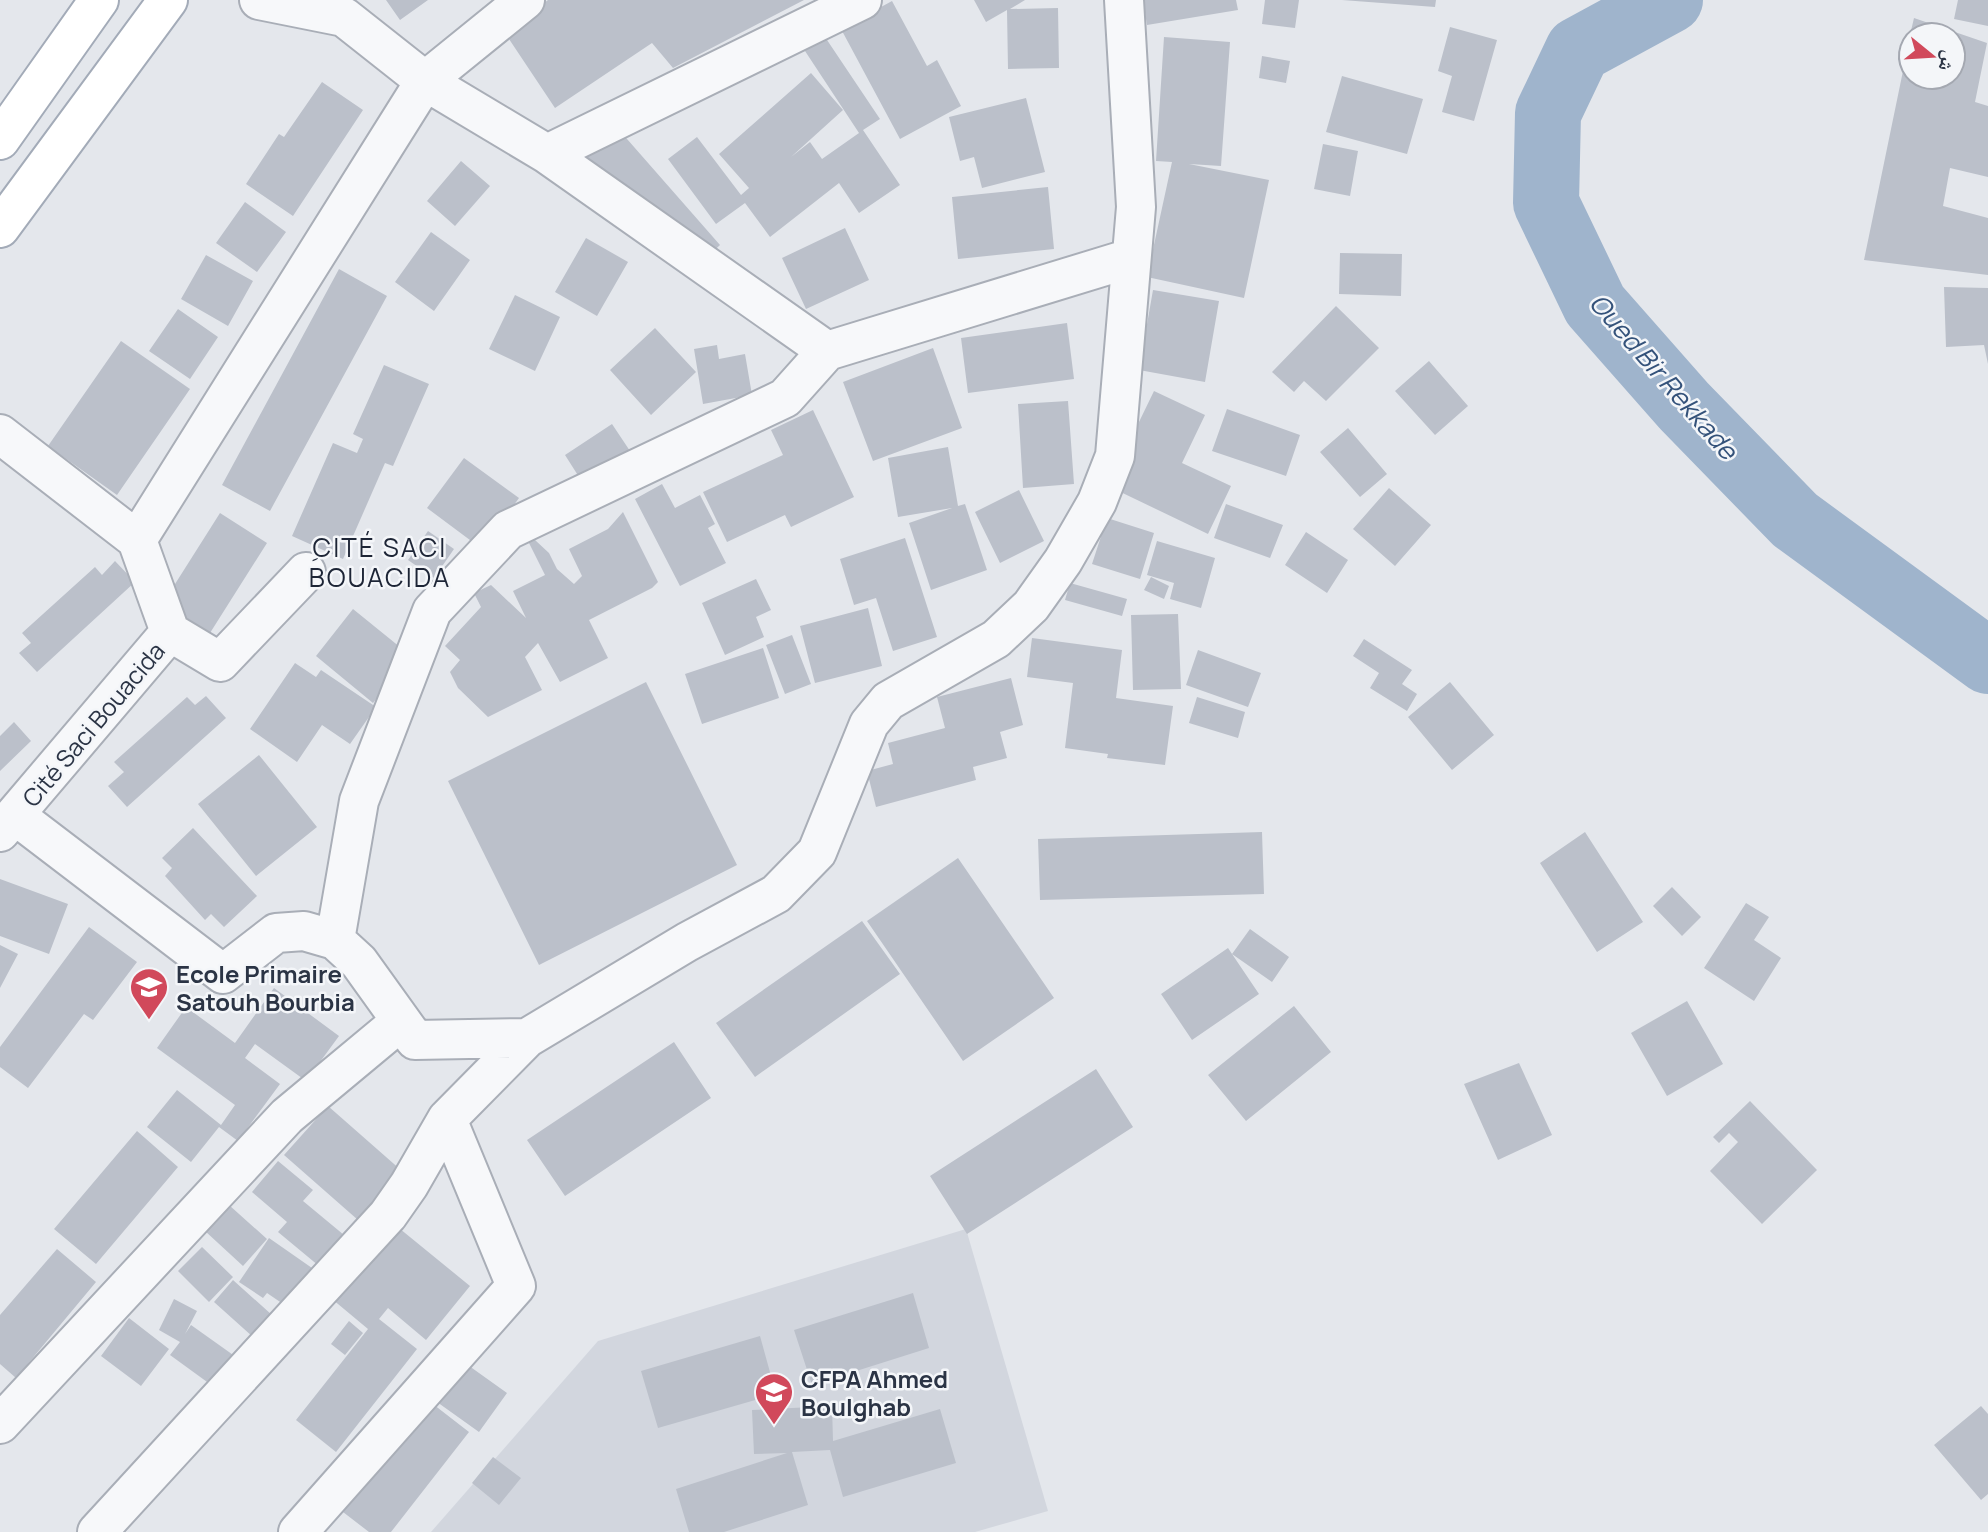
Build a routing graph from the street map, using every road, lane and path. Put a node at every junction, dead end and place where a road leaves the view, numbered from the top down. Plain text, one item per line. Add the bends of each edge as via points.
1 (99, 0) edge
2 (168, 0) edge
3 (259, 0) edge
4 (525, 0) edge
5 (862, 0) edge
6 (1124, 0) edge
7 (341, 9) edge
8 (425, 82) junction
9 (0, 140) edge
10 (547, 154) junction
11 (0, 228) edge
12 (1131, 258) junction
13 (827, 351) junction
14 (0, 434) edge
15 (137, 540) junction
16 (306, 572) dead end
17 (170, 632) junction
18 (8, 824) edge
19 (335, 940) junction
20 (400, 1022) junction
21 (527, 1038) junction
22 (447, 1119) junction
23 (0, 1424) edge
24 (97, 1532) edge
25 (298, 1532) edge

1 - 9 main road
2 - 11 main road
3 - 7 street
4 - 8 street
5 - 10 street
6 - 12 street via 1136,207
7 - 8 street
8 - 10 street
8 - 15 street
10 - 13 street
12 - 13 street
12 - 21 street via 1115,456 1097,502 1031,606 996,639 888,701 869,724 817,852 776,894
13 - 19 street via 785,398 508,530 432,611 359,801
14 - 15 street
15 - 17 street
16 - 17 street via 220,662
17 - 18 street, Cité Saci Bouacida
18 - 19 street via 223,974 276,933 304,931
19 - 20 street via 359,962
20 - 21 street via 415,1040
20 - 23 street via 287,1116
21 - 22 street
22 - 24 street via 388,1215
22 - 25 street via 516,1286

